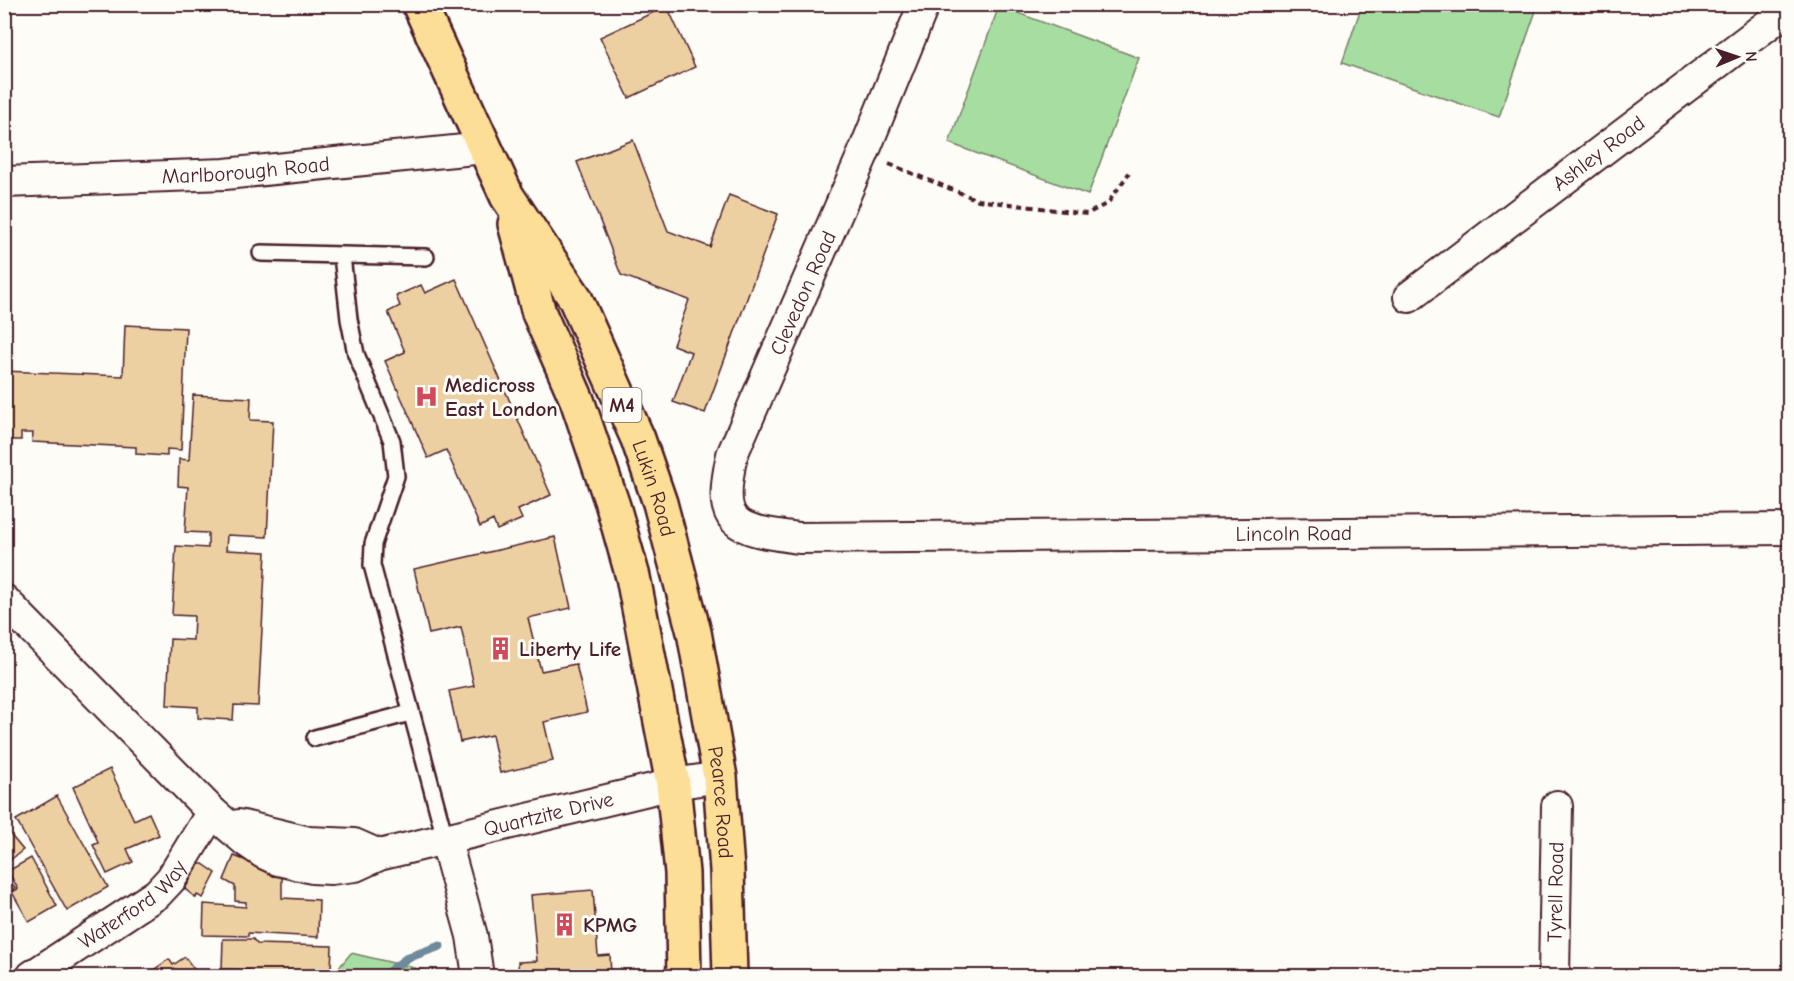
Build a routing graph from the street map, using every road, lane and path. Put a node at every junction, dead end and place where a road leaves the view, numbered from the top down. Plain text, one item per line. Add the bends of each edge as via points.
1 (419, 4) edge
2 (924, 4) edge
3 (1790, 8) edge
4 (484, 148) junction
5 (863, 154) junction
6 (1130, 173) dead end
7 (4, 182) edge
8 (507, 196) junction
9 (261, 252) dead end
10 (342, 256) junction
11 (426, 257) dead end
12 (1409, 297) dead end
13 (1790, 529) edge
14 (799, 538) joint
15 (4, 600) edge
16 (694, 632) joint
17 (410, 713) junction
18 (315, 738) dead end
19 (720, 777) junction
20 (673, 784) junction
21 (1557, 806) dead end
22 (217, 817) junction
23 (445, 838) junction
24 (33, 976) edge
25 (478, 976) edge
26 (684, 976) edge
27 (730, 976) edge
28 (1554, 976) edge

1 - 4 main road, Lukin Road / M4
2 - 5 street, Clevedon Road
3 - 12 street, Ashley Road
4 - 7 street, Marlborough Road via 225,174
4 - 8 main road, Lukin Road / M4
5 - 6 path via 978,200 1087,214 1108,203
5 - 14 street, Clevedon Road via 732,455 725,488 727,508 738,524 756,532
8 - 16 main road, Lukin Road / M4 via 575,298 638,439 660,503
8 - 20 main road, Lukin Road / M4 via 539,313 577,400 613,506 648,648
9 - 10 lane
10 - 11 lane
10 - 17 lane via 356,354 392,441 396,476 373,544 372,565
13 - 14 street, Lincoln Road
15 - 22 street, Quartzite Drive
16 - 19 main road, Pearce Road / M4
17 - 18 lane
17 - 23 lane
19 - 20 street, Quartzite Drive
19 - 27 main road, Pearce Road / M4
20 - 23 street, Quartzite Drive
20 - 26 main road, M4 via 682,873
21 - 28 street, Tyrell Road
22 - 23 street, Quartzite Drive via 263,853 312,868 355,866 378,855
22 - 24 street, Waterford Way via 157,894
23 - 25 street via 472,936

